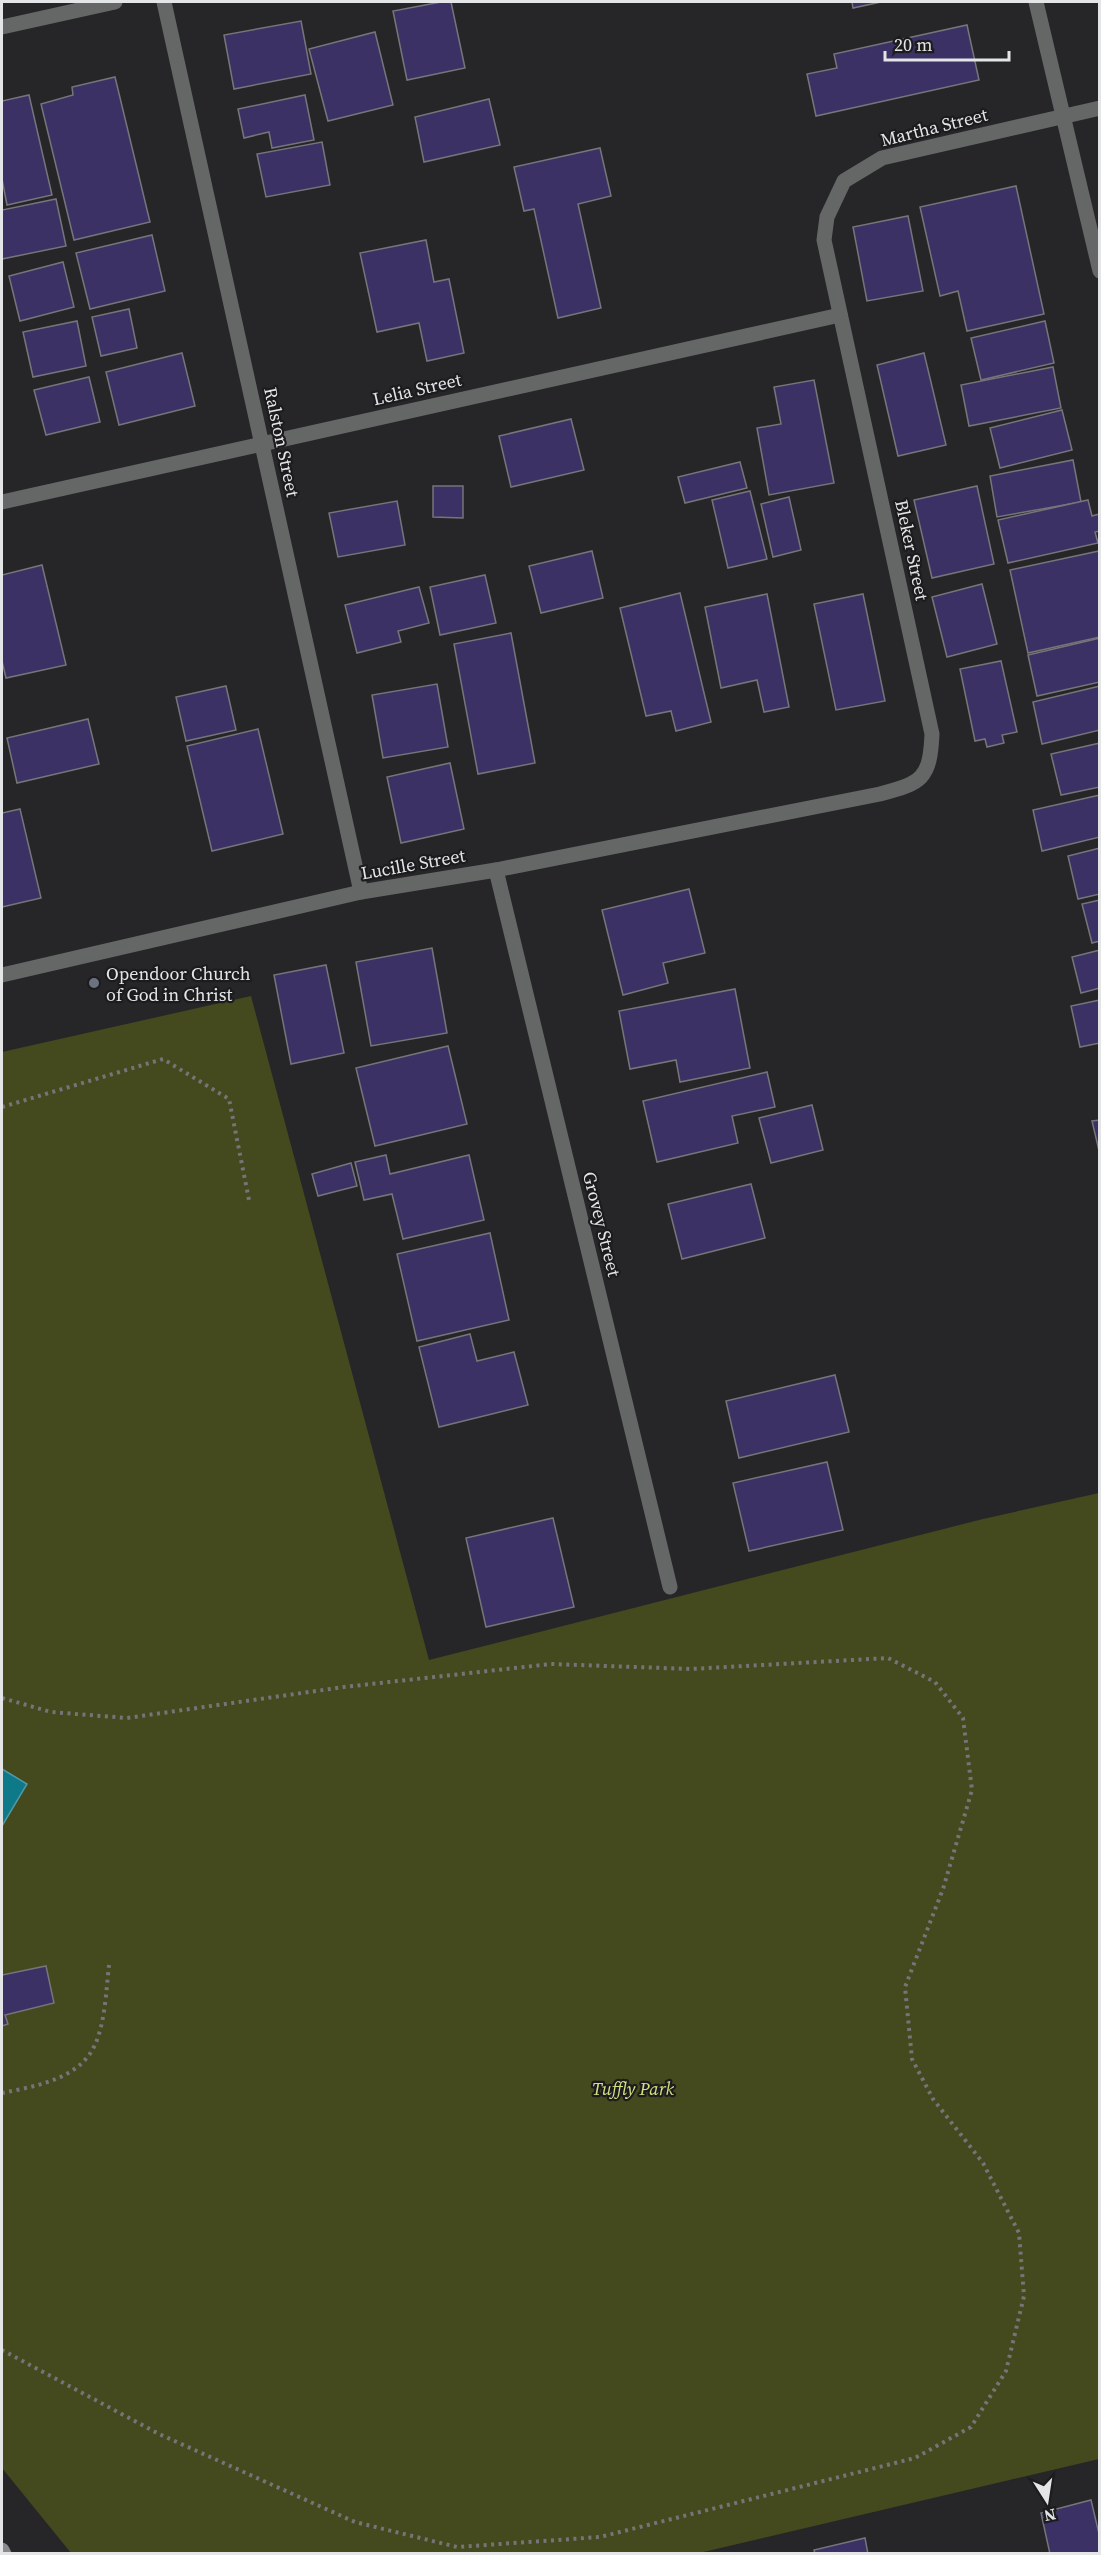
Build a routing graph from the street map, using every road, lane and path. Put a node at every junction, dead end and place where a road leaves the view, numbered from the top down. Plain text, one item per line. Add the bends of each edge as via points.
1 (114, 2) edge
2 (164, 2) edge
3 (1036, 2) edge
4 (2, 27) edge
5 (1100, 108) edge
6 (1065, 116) junction
7 (824, 240) joint
8 (1100, 271) edge
9 (840, 315) junction
10 (262, 443) junction
11 (2, 502) edge
12 (834, 803) joint
13 (496, 870) junction
14 (361, 892) junction
15 (2, 975) edge
16 (2, 1107) edge
17 (249, 1200) dead end
18 (670, 1587) dead end
19 (2, 1698) edge
20 (109, 1965) dead end
21 (2, 2093) edge
22 (2, 2350) edge

1 - 4 street
2 - 10 street, Ralston Street
3 - 6 street
5 - 6 street, Martha Street
6 - 7 street, Martha Street via 882,158 844,181 827,217
6 - 8 street
7 - 9 street, Bleker Street
9 - 10 street, Lelia Street
9 - 12 street, Bleker Street via 932,734 931,760 921,779 891,791
10 - 11 street, Lelia Street
10 - 14 street, Ralston Street
12 - 13 street, Lucille Street
13 - 14 street, Lucille Street
13 - 18 street, Grovey Street
14 - 15 street, Lucille Street
16 - 17 path via 163,1059 229,1099
19 - 22 path via 51,1712 127,1718 551,1664 691,1669 888,1658 935,1682 963,1718 972,1790 944,1889 905,1987 912,2059 933,2100 982,2163 1019,2233 1024,2296 1006,2371 971,2427 915,2458 600,2537 457,2547 355,2522 159,2434
20 - 21 path via 101,2026 89,2055 64,2076

